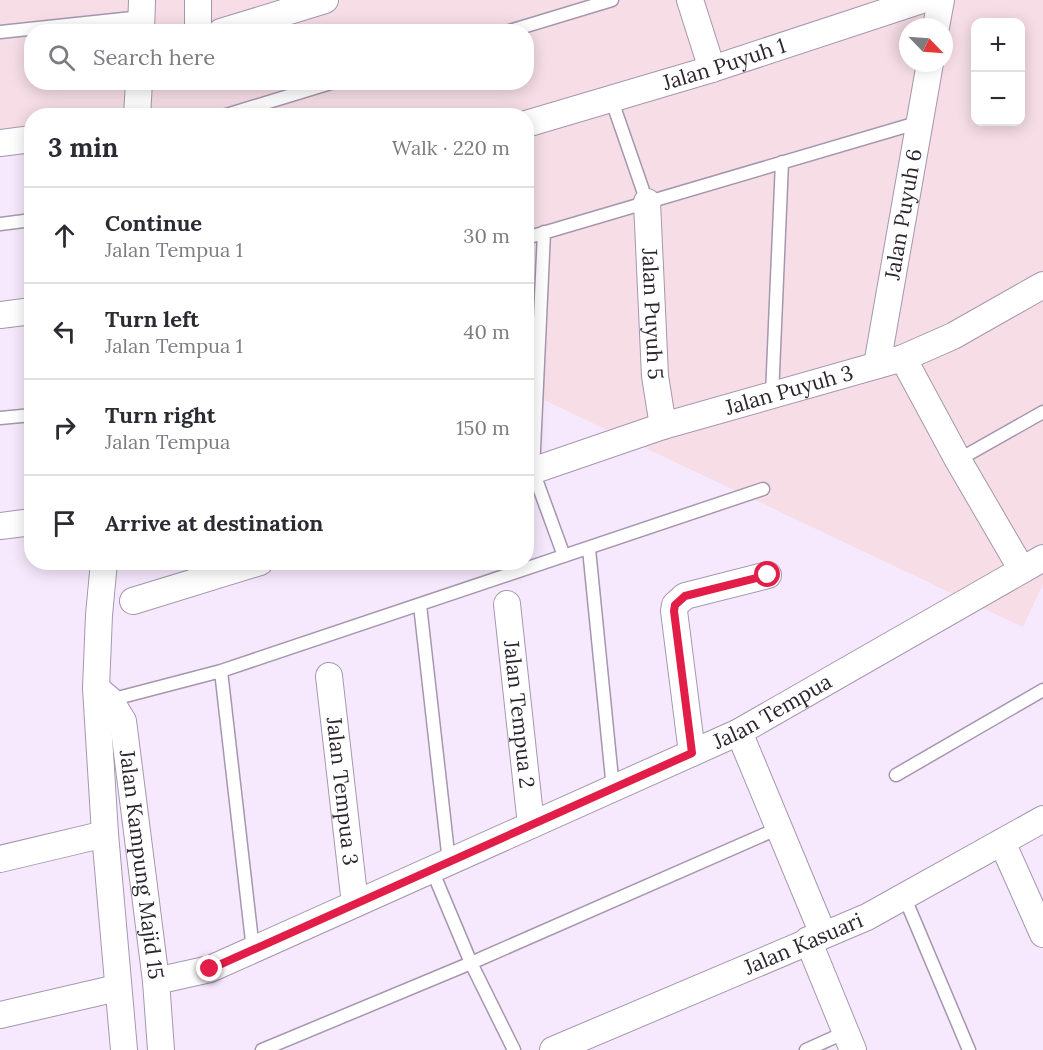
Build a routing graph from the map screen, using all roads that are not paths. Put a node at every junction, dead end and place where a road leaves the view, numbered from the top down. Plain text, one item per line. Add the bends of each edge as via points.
1 (198, 0) edge
2 (325, 0) edge
3 (612, 0) edge
4 (690, 0) edge
5 (922, 0) edge
6 (940, 0) edge
7 (277, 7) edge
8 (142, 16) edge
9 (937, 18) edge
10 (71, 24) edge
11 (198, 24) edge
12 (239, 24) edge
13 (532, 24) edge
14 (24, 29) edge
15 (0, 32) edge
16 (712, 69) junction
17 (929, 72) edge
18 (139, 90) edge
19 (308, 90) edge
20 (611, 98) junction
21 (137, 108) edge
22 (249, 108) edge
23 (534, 122) edge
24 (921, 122) junction
25 (24, 140) edge
26 (0, 143) edge
27 (782, 162) junction
28 (647, 202) junction
29 (24, 221) edge
30 (0, 224) edge
31 (544, 232) junction
32 (534, 235) edge
33 (1043, 285) edge
34 (24, 312) edge
35 (0, 315) edge
36 (903, 358) junction
37 (877, 365) junction
38 (772, 395) junction
39 (534, 403) edge
40 (1043, 412) edge
41 (24, 416) edge
42 (0, 418) edge
43 (663, 426) junction
44 (958, 460) junction
45 (534, 471) edge
46 (534, 482) edge
47 (763, 489) dead end
48 (24, 523) edge
49 (0, 526) edge
50 (589, 549) junction
51 (564, 556) junction
52 (1033, 564) edge
53 (534, 566) edge
54 (103, 570) edge
55 (523, 570) edge
56 (197, 572) edge
57 (768, 575) dead end
58 (134, 601) dead end
59 (507, 604) dead end
60 (420, 605) junction
61 (221, 671) junction
62 (329, 676) dead end
63 (1043, 690) edge
64 (103, 694) junction
65 (739, 732) junction
66 (692, 753) junction
67 (896, 775) dead end
68 (614, 789) junction
69 (1043, 819) edge
70 (531, 825) junction
71 (779, 828) junction
72 (105, 834) junction
73 (1002, 842) junction
74 (0, 859) edge
75 (440, 866) junction
76 (904, 896) junction
77 (355, 904) junction
78 (1043, 934) edge
79 (816, 937) junction
80 (253, 950) junction
81 (471, 963) junction
82 (156, 981) junction
83 (117, 988) junction
84 (0, 1016) edge
85 (850, 1041) edge
86 (124, 1050) edge
87 (161, 1050) edge
88 (262, 1050) edge
89 (514, 1050) edge
90 (553, 1050) edge
91 (806, 1050) edge
92 (969, 1050) edge

1 - 11 street
2 - 7 street
3 - 13 lane
4 - 16 street
5 - 16 street, Jalan Puyuh 1
6 - 9 street
7 - 12 street
8 - 10 lane
14 - 15 lane
16 - 20 street, Jalan Puyuh 1
17 - 24 street, Jalan Puyuh 6
18 - 21 street
19 - 22 lane
20 - 23 street, Jalan Puyuh 1
20 - 28 lane
24 - 27 lane
24 - 37 street, Jalan Puyuh 6
25 - 26 street
27 - 28 lane
27 - 38 lane
28 - 31 lane
28 - 43 street, Jalan Puyuh 5 via 655,376
29 - 30 lane
31 - 32 lane
31 - 39 lane
33 - 36 street, Jalan Puyuh 3 via 953,336
34 - 35 street
36 - 37 street, Jalan Puyuh 3
36 - 44 street
37 - 38 street, Jalan Puyuh 3
38 - 43 street, Jalan Puyuh 3
40 - 44 lane
41 - 42 lane
43 - 45 street, Jalan Puyuh 3
44 - 52 street
46 - 51 lane
47 - 50 lane
48 - 49 street
50 - 51 lane
50 - 68 lane
51 - 53 lane
52 - 65 street, Jalan Tempua
54 - 64 street, Jalan Kampung Majid 15 via 99,615
55 - 60 lane
56 - 58 street
57 - 66 street via 685,596 675,605
59 - 70 street, Jalan Tempua 2
60 - 61 lane
60 - 75 lane
61 - 64 lane
61 - 80 lane
62 - 77 street, Jalan Tempua 3
63 - 67 lane
64 - 72 street, Jalan Kampung Majid 15
64 - 82 street, Jalan Kampung Majid 15 via 123,721
65 - 66 street, Jalan Tempua
65 - 71 street
66 - 68 street, Jalan Tempua
68 - 70 street, Jalan Tempua
69 - 73 street, Jalan Kasuari
70 - 75 street, Jalan Tempua
71 - 79 street
71 - 81 lane
72 - 74 street
72 - 83 street, Jalan Kampung Majid 15
73 - 76 street, Jalan Kasuari
73 - 78 street
75 - 77 street, Jalan Tempua
75 - 81 lane
76 - 79 street, Jalan Kasuari
76 - 92 lane
77 - 80 street, Jalan Tempua
79 - 85 street
79 - 90 street, Jalan Kasuari
80 - 82 street, Jalan Tempua via 210,969
81 - 88 lane
81 - 89 lane
82 - 87 street, Jalan Kampung Majid 15
83 - 84 street
83 - 86 street, Jalan Kampung Majid 15
85 - 91 lane

